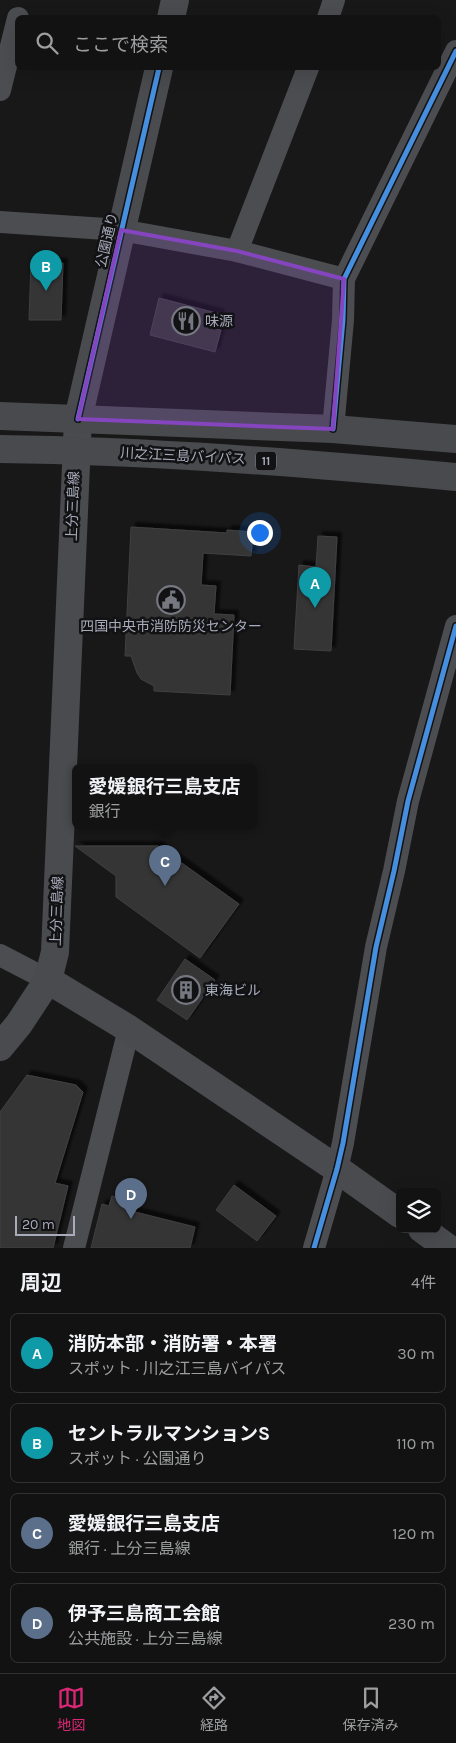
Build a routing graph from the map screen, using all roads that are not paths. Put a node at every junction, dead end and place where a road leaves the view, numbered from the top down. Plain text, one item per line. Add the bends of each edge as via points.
1 (22, 0) edge
2 (175, 0) edge
3 (334, 0) edge
4 (19, 15) edge
5 (172, 15) edge
6 (329, 15) edge
7 (15, 30) edge
8 (456, 51) edge
9 (159, 70) edge
10 (307, 70) edge
11 (0, 90) edge
12 (0, 222) edge
13 (120, 230) junction
14 (237, 251) junction
15 (344, 279) junction
16 (0, 416) edge
17 (78, 419) junction
18 (334, 430) junction
19 (456, 439) edge
20 (0, 449) edge
21 (75, 450) junction
22 (456, 477) edge
23 (456, 626) edge
24 (0, 955) edge
25 (48, 980) junction
26 (129, 1029) junction
27 (0, 1047) edge
28 (337, 1169) junction
29 (396, 1211) edge
30 (427, 1233) edge
31 (74, 1248) edge
32 (314, 1248) edge
33 (448, 1248) edge

1 - 4 street
2 - 5 main road
3 - 6 street
7 - 11 street
8 - 15 street
9 - 13 main road, 公園通り
10 - 14 street
12 - 13 street
13 - 14 street
13 - 17 main road, 公園通り
14 - 15 street
15 - 18 street
16 - 17 highway
17 - 18 highway
17 - 21 main road, 上分三島線
18 - 19 highway
20 - 21 highway, 川之江三島バイパス / 11
21 - 22 highway, 川之江三島バイパス / 11 via 317,464
21 - 25 main road, 上分三島線 via 55,952
23 - 28 street via 408,800 376,947
24 - 25 street
25 - 26 main road
25 - 27 main road, 上分三島線
26 - 28 main road
26 - 31 street
28 - 29 main road
28 - 32 street
30 - 33 main road

